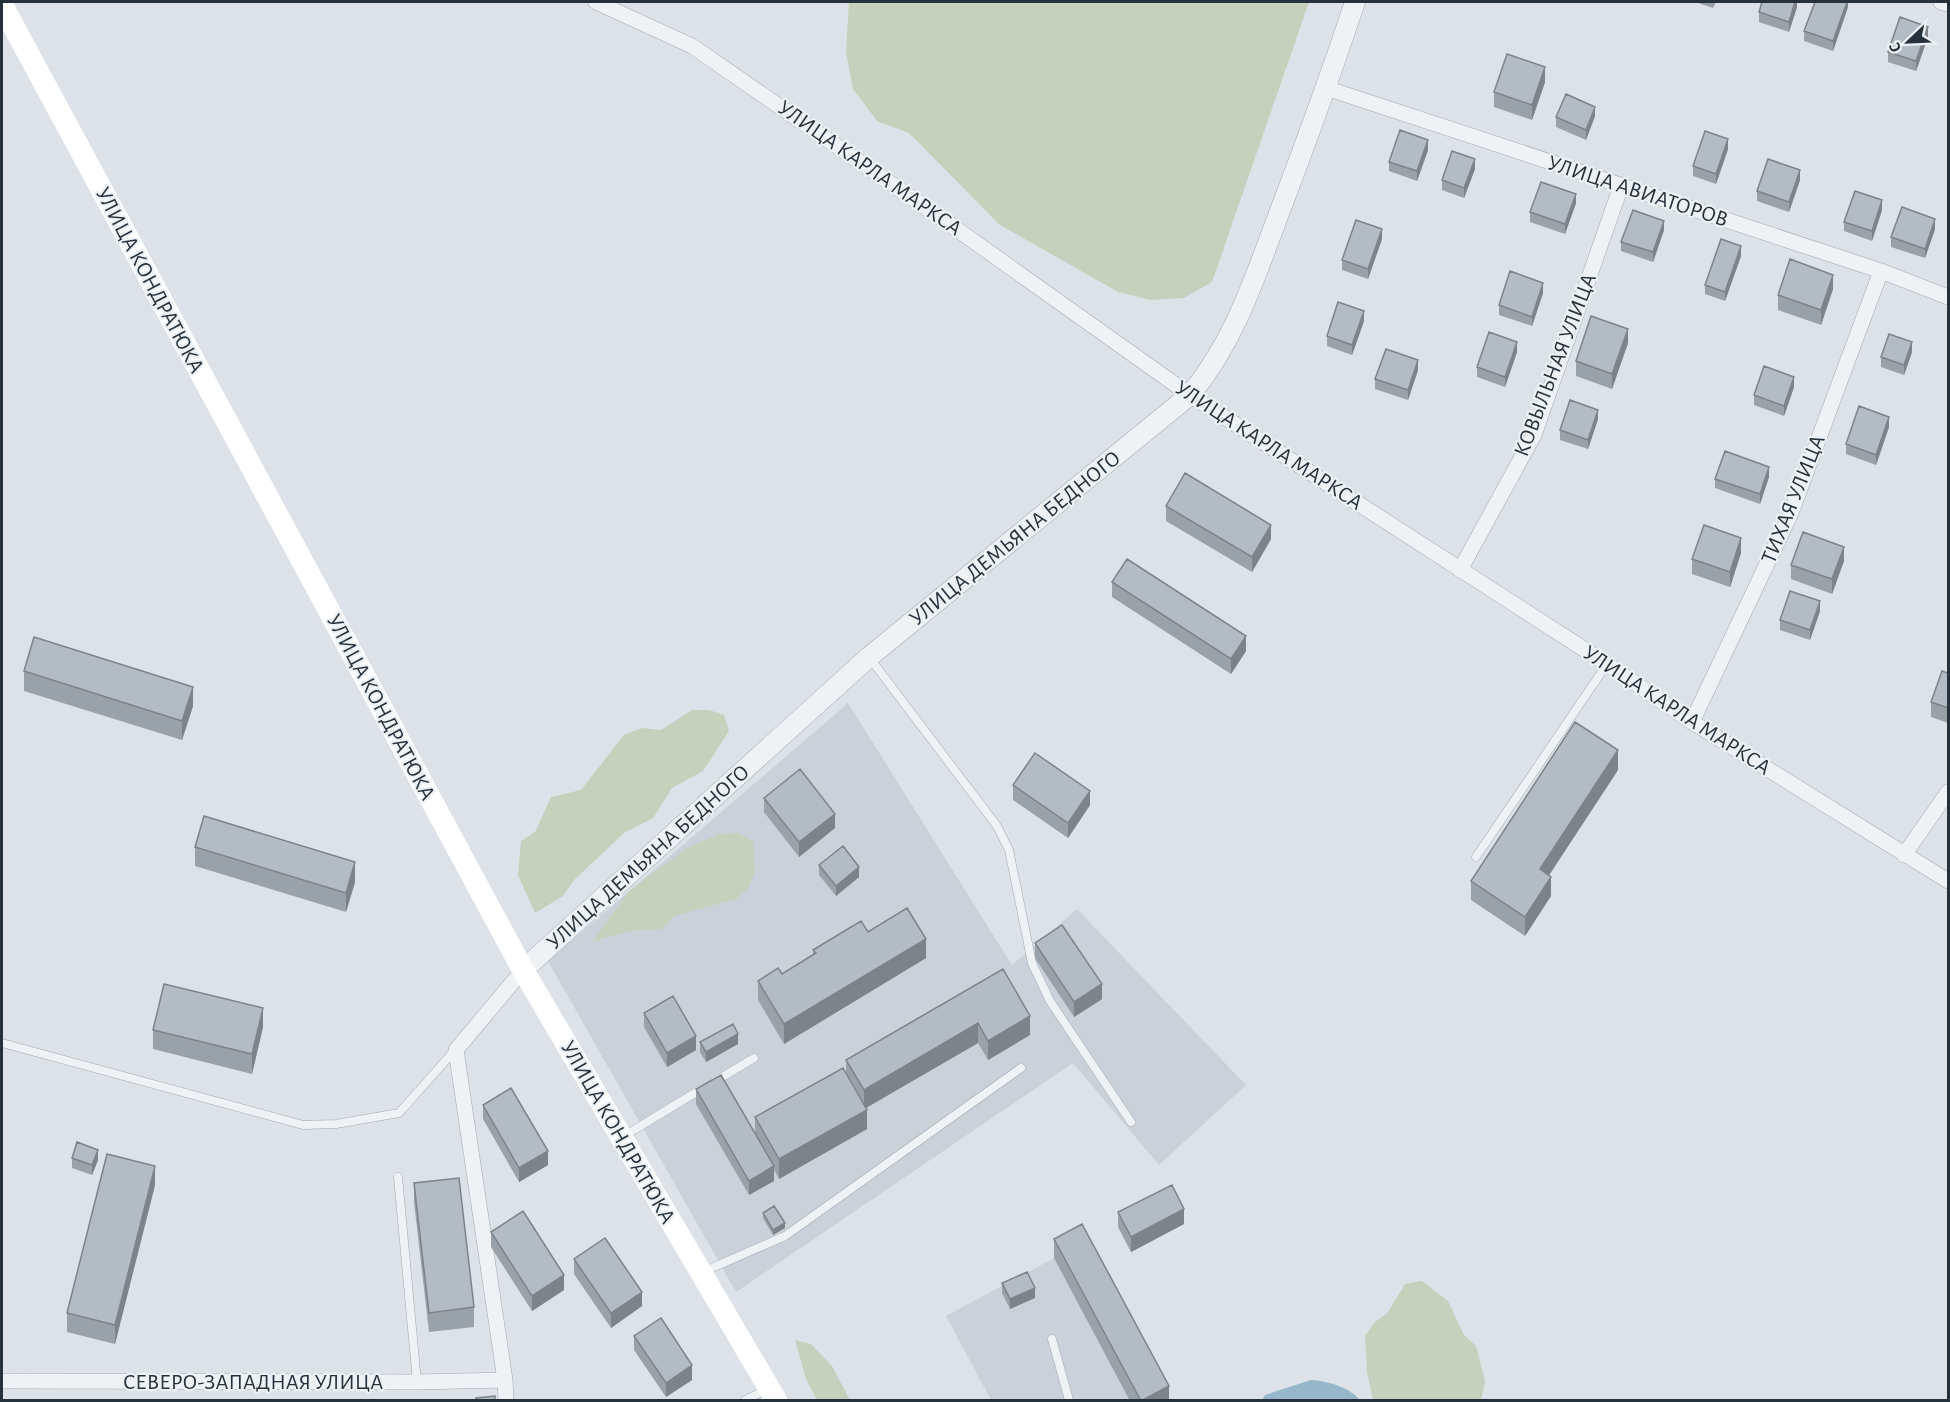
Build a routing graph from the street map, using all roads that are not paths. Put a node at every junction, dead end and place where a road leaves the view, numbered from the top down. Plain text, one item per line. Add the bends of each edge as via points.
1 (596, 2) edge
2 (1355, 2) edge
3 (1941, 2) edge
4 (1948, 4) edge
5 (2, 5) edge
6 (1326, 88) junction
7 (1621, 186) junction
8 (1881, 271) junction
9 (1948, 297) edge
10 (1190, 395) junction
11 (1460, 570) junction
12 (869, 657) junction
13 (1606, 664) junction
14 (1692, 722) junction
15 (1948, 792) edge
16 (1905, 855) junction
17 (1476, 857) dead end
18 (1948, 881) edge
19 (523, 970) junction
20 (2, 1043) edge
21 (456, 1050) junction
22 (754, 1058) dead end
23 (1021, 1068) dead end
24 (1131, 1122) dead end
25 (622, 1137) junction
26 (398, 1178) dead end
27 (701, 1273) junction
28 (1052, 1339) dead end
29 (506, 1380) junction
30 (2, 1381) edge
31 (417, 1382) junction
32 (773, 1394) edge
33 (506, 1401) edge
34 (745, 1401) edge
35 (1068, 1401) edge

1 - 10 street, УЛИЦА КАРЛА МАРКСА via 692,46
2 - 6 street, УЛИЦА ДЕМЬЯНА БЕДНОГО
3 - 4 street
5 - 19 main road, УЛИЦА КОНДРАТЮКА
6 - 7 street, УЛИЦА АВИАТОРОВ
6 - 10 street, УЛИЦА ДЕМЬЯНА БЕДНОГО via 1238,320 1209,372
7 - 8 street, УЛИЦА АВИАТОРОВ
7 - 11 street, КОВЫЛЬНАЯ УЛИЦА via 1534,435
8 - 9 street, УЛИЦА АВИАТОРОВ
8 - 14 street, ТИХАЯ УЛИЦА via 1791,513
10 - 11 street, УЛИЦА КАРЛА МАРКСА
10 - 12 street, УЛИЦА ДЕМЬЯНА БЕДНОГО
11 - 13 street, УЛИЦА КАРЛА МАРКСА
12 - 19 street, УЛИЦА ДЕМЬЯНА БЕДНОГО
12 - 24 lane via 997,826 1009,850 1032,963 1050,1001
13 - 14 street, УЛИЦА КАРЛА МАРКСА
13 - 17 lane
14 - 16 street, УЛИЦА КАРЛА МАРКСА
15 - 16 street
16 - 18 street, УЛИЦА КАРЛА МАРКСА
19 - 21 street
19 - 25 main road, УЛИЦА КОНДРАТЮКА
20 - 21 lane via 303,1125 399,1113
21 - 29 street
22 - 25 lane
23 - 27 lane via 785,1236
25 - 27 main road, УЛИЦА КОНДРАТЮКА
26 - 31 lane
27 - 32 main road, УЛИЦА КОНДРАТЮКА
28 - 35 lane
29 - 31 street, СЕВЕРО-ЗАПАДНАЯ УЛИЦА
29 - 33 street
30 - 31 street, СЕВЕРО-ЗАПАДНАЯ УЛИЦА
32 - 34 lane

